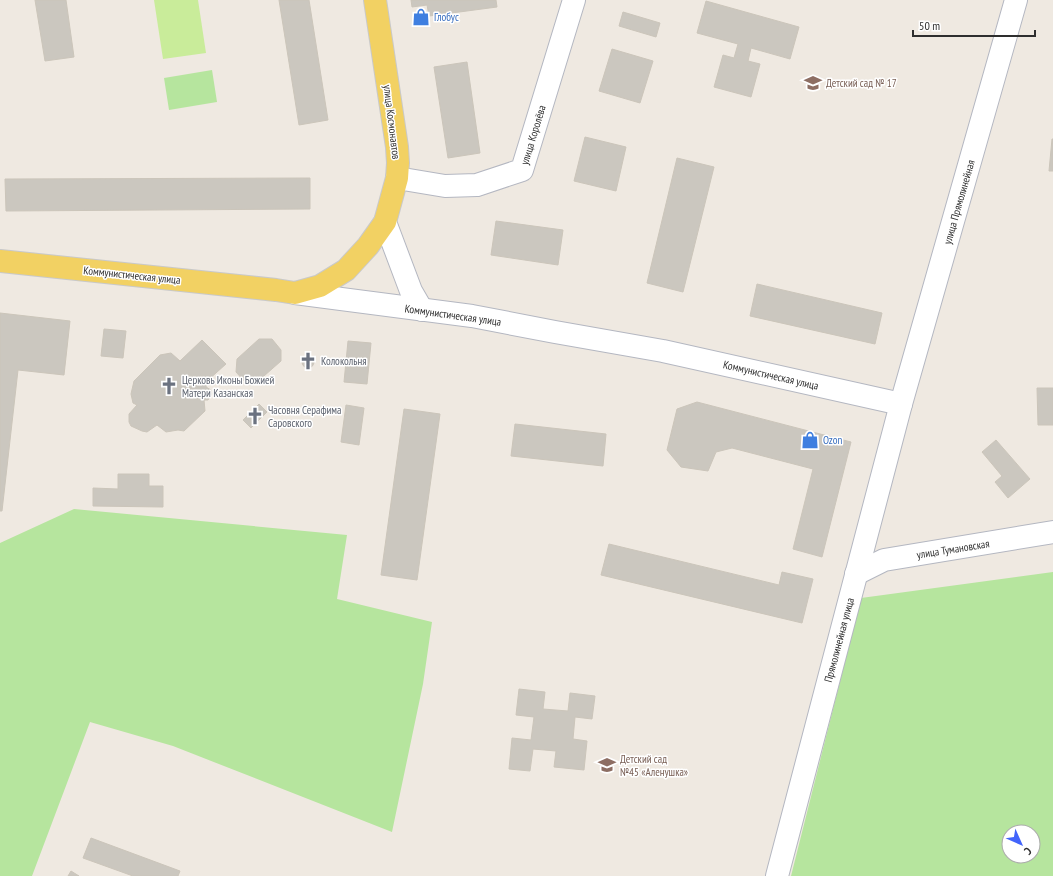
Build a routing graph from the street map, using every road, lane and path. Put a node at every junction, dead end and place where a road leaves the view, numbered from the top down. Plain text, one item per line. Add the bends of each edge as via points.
1 (375, 0) edge
2 (574, 0) edge
3 (1016, 0) edge
4 (397, 178) junction
5 (384, 222) junction
6 (0, 261) edge
7 (295, 293) junction
8 (422, 310) junction
9 (901, 404) junction
10 (1053, 532) edge
11 (856, 574) junction
12 (777, 876) edge

1 - 4 main road, улица Космонавтов via 397,147
2 - 4 street, улица Королёва via 522,170 477,185 445,186
3 - 9 street, улица Прямолинейная
4 - 5 main road, улица Космонавтов
5 - 7 main road, улица Космонавтов via 368,246 346,270 320,286
5 - 8 street
6 - 7 main road, Коммунистическая улица
7 - 8 street, Коммунистическая улица
8 - 9 street, Коммунистическая улица via 472,316 663,351
9 - 11 street, Прямолинейная улица
10 - 11 street, улица Тумановская via 884,560
11 - 12 street, Прямолинейная улица

